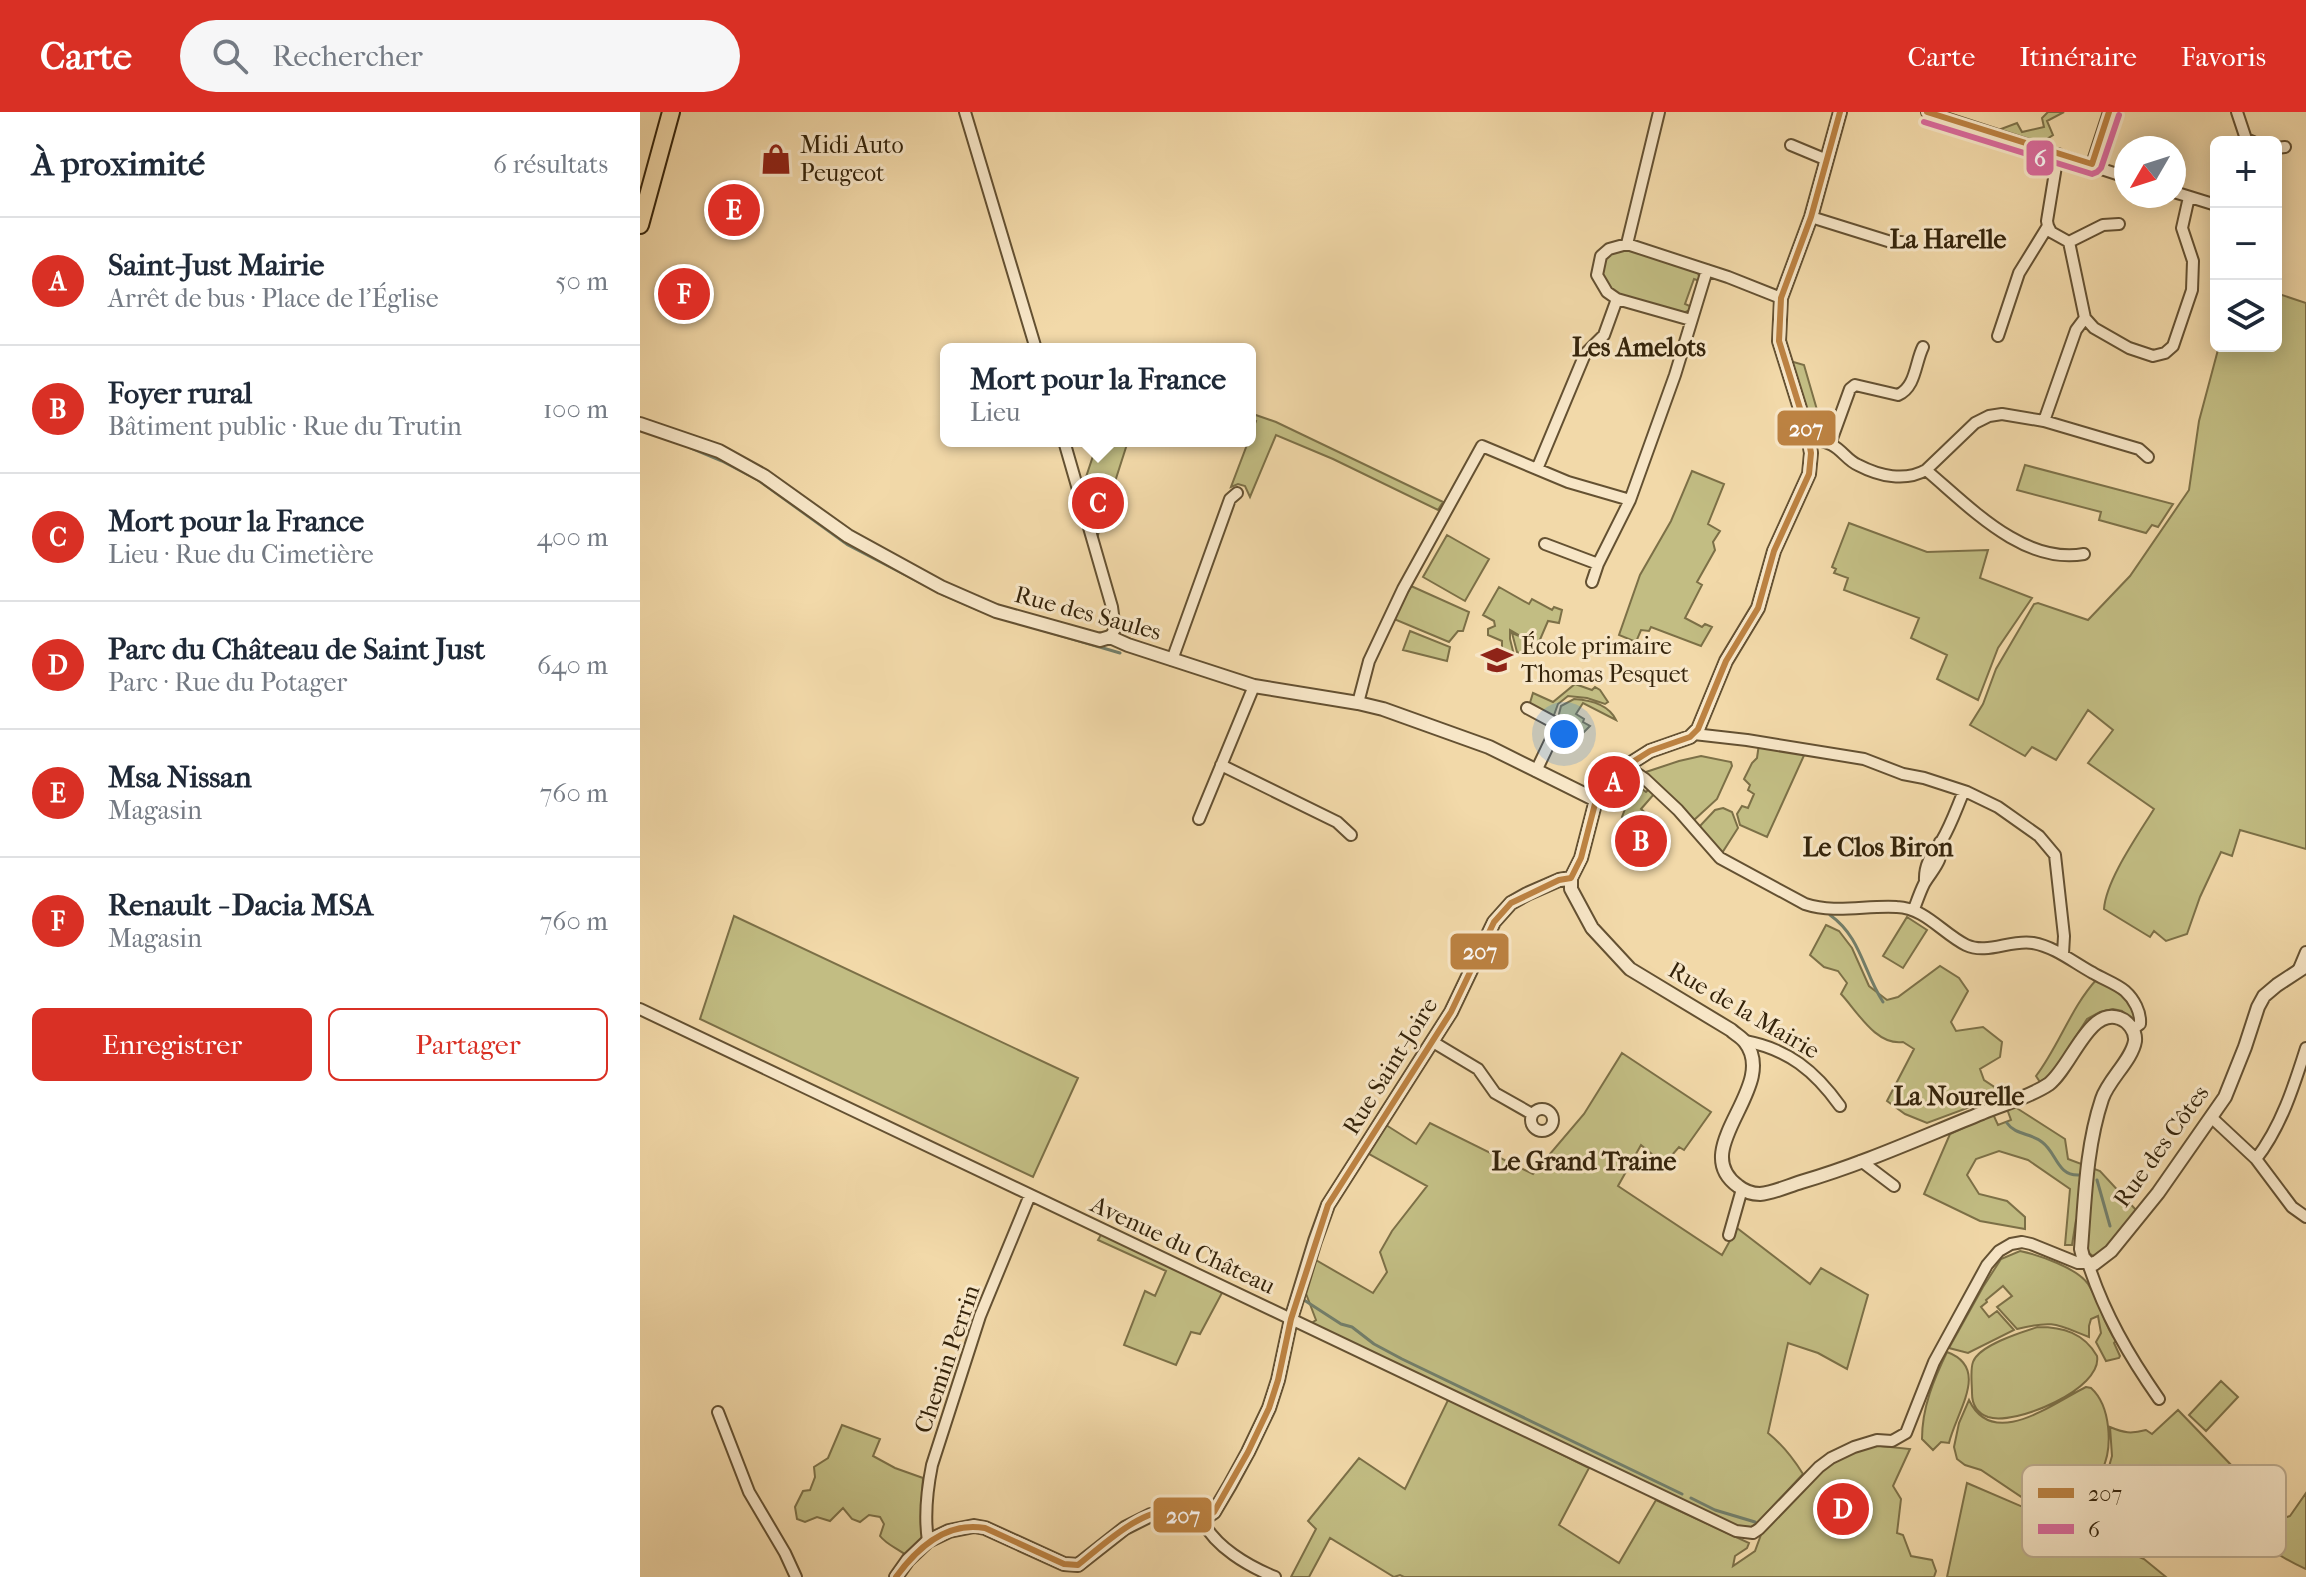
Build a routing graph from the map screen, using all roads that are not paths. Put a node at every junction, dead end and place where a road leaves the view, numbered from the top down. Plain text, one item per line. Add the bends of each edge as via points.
1 (671, 112) edge
2 (965, 112) edge
3 (1659, 112) edge
4 (1840, 112) edge
5 (1927, 112) edge
6 (2109, 112) edge
7 (2237, 112) edge
8 (2245, 136) edge
9 (1791, 145) dead end
10 (2058, 154) junction
11 (1827, 160) junction
12 (2092, 164) junction
13 (2114, 172) edge
14 (2186, 196) edge
15 (2189, 197) junction
16 (2210, 203) edge
17 (1811, 217) junction
18 (2119, 224) dead end
19 (640, 225) edge
20 (2048, 226) junction
21 (1902, 242) dead end
22 (2069, 242) junction
23 (1627, 244) junction
24 (1707, 270) junction
25 (1781, 298) junction
26 (1617, 299) junction
27 (2085, 318) junction
28 (1691, 320) junction
29 (1998, 336) dead end
30 (1034, 343) edge
31 (1923, 347) dead end
32 (640, 421) edge
33 (2044, 421) junction
34 (1808, 436) junction
35 (1828, 444) junction
36 (1066, 447) edge
37 (2148, 457) dead end
38 (1811, 459) junction
39 (1537, 469) junction
40 (1926, 470) junction
41 (1237, 493) dead end
42 (1630, 500) junction
43 (1545, 544) dead end
44 (2084, 554) dead end
45 (1598, 564) junction
46 (1592, 582) dead end
47 (1110, 637) junction
48 (1172, 660) junction
49 (1254, 686) junction
50 (1358, 703) junction
51 (1527, 708) dead end
52 (1694, 734) junction
53 (1221, 765) junction
54 (1626, 766) junction
55 (1536, 771) junction
56 (1964, 791) junction
57 (1596, 800) junction
58 (1199, 819) dead end
59 (1351, 835) dead end
60 (1571, 878) junction
61 (1914, 909) junction
62 (2306, 952) edge
63 (2063, 954) junction
64 (2302, 968) edge
65 (640, 1009) edge
66 (2133, 1029) junction
67 (1745, 1041) junction
68 (1433, 1042) junction
69 (2306, 1048) edge
70 (1840, 1106) dead end
71 (1532, 1114) dead end
72 (2211, 1117) junction
73 (2256, 1159) junction
74 (1861, 1161) junction
75 (1894, 1186) dead end
76 (1742, 1189) junction
77 (1030, 1195) junction
78 (2306, 1217) edge
79 (1729, 1235) dead end
80 (2088, 1263) junction
81 (1291, 1319) junction
82 (2159, 1399) dead end
83 (718, 1412) dead end
84 (1202, 1520) junction
85 (928, 1541) junction
86 (796, 1577) edge
87 (896, 1577) edge
88 (1275, 1577) edge

1 - 19 main road
2 - 30 street
3 - 23 street
4 - 11 street
5 - 10 street
6 - 12 street
7 - 8 street
9 - 11 street
10 - 12 street
10 - 20 street
11 - 17 street
12 - 13 street
14 - 15 street
15 - 16 street
15 - 27 street via 2182,228 2193,261 2192,290 2173,346 2153,356 2102,333
17 - 21 street
17 - 25 street
18 - 22 street via 2103,225
20 - 22 street
20 - 29 street via 2019,273
22 - 27 street
23 - 24 street
23 - 26 street via 1609,249 1598,264 1601,284
24 - 25 street
24 - 28 street
25 - 34 street via 1779,341
26 - 28 street
26 - 39 street via 1604,335 1585,354
27 - 33 street
28 - 42 street
31 - 35 street via 1905,392 1855,385 1850,389
32 - 47 street, Rue des Saules via 719,451 848,536 941,587 996,611 1100,640
33 - 37 street via 2139,449
33 - 40 street via 1989,416 1964,432
34 - 35 street
34 - 38 street
35 - 38 street
35 - 40 street via 1856,465 1889,476
36 - 47 street via 1112,607 1115,629
38 - 52 street via 1774,551 1758,608 1726,661
39 - 42 street
39 - 50 street via 1482,446 1403,589 1369,661
40 - 44 street via 2006,536 2068,557
41 - 48 street via 1230,499
42 - 45 street
43 - 45 street
45 - 46 street
47 - 48 street, Rue des Saules
48 - 49 street, Rue des Saules
49 - 50 street, Rue des Saules
49 - 53 street
50 - 55 street, Rue des Saules via 1489,747
51 - 55 street via 1557,727
52 - 54 street
52 - 56 street via 1864,759
53 - 58 street
53 - 59 street via 1337,822
54 - 57 street
54 - 61 street via 1678,810 1720,858 1805,904 1818,909
55 - 57 street, Rue des Saules
56 - 61 street via 1924,870
56 - 63 street via 2008,814 2055,855
57 - 60 street
60 - 67 street, Rue de la Mairie via 1571,889 1592,928 1630,969
60 - 68 street, Rue Saint-Joire via 1511,903 1494,922
61 - 63 street via 1967,946 1983,949 2019,941
62 - 64 street
63 - 66 street via 2125,991 2141,1016
64 - 72 street, Rue des Côtes via 2264,996 2225,1097
65 - 77 street, Avenue du Château
66 - 74 street via 2124,1019 2102,1018 2046,1085
66 - 80 street via 2135,1041 2103,1095 2092,1134 2081,1249
67 - 70 street, Rue de la Mairie via 1767,1045 1797,1061
67 - 76 street via 1752,1055 1750,1086 1723,1145 1722,1161 1726,1174
68 - 71 street via 1478,1069 1495,1093
68 - 81 street, Rue Saint-Joire via 1328,1205
69 - 73 street via 2287,1102
72 - 73 street
72 - 80 street, Rue des Côtes via 2111,1251
73 - 78 street via 2292,1207
74 - 75 street
74 - 76 street via 1762,1194
76 - 79 street
77 - 81 street, Avenue du Château
77 - 85 street, Chemin Perrin via 980,1316 932,1465
80 - 81 street, Avenue du Château via 2022,1242 1999,1251 1934,1362 1906,1433 1831,1458 1753,1533 1736,1531
80 - 82 street via 2122,1343
81 - 84 street, Rue Saint-Joire via 1269,1408 1214,1512
83 - 86 street via 749,1492
84 - 85 street via 1164,1512 1151,1515 1078,1565 1064,1564 985,1528 962,1528
84 - 88 street via 1224,1547
85 - 87 street

